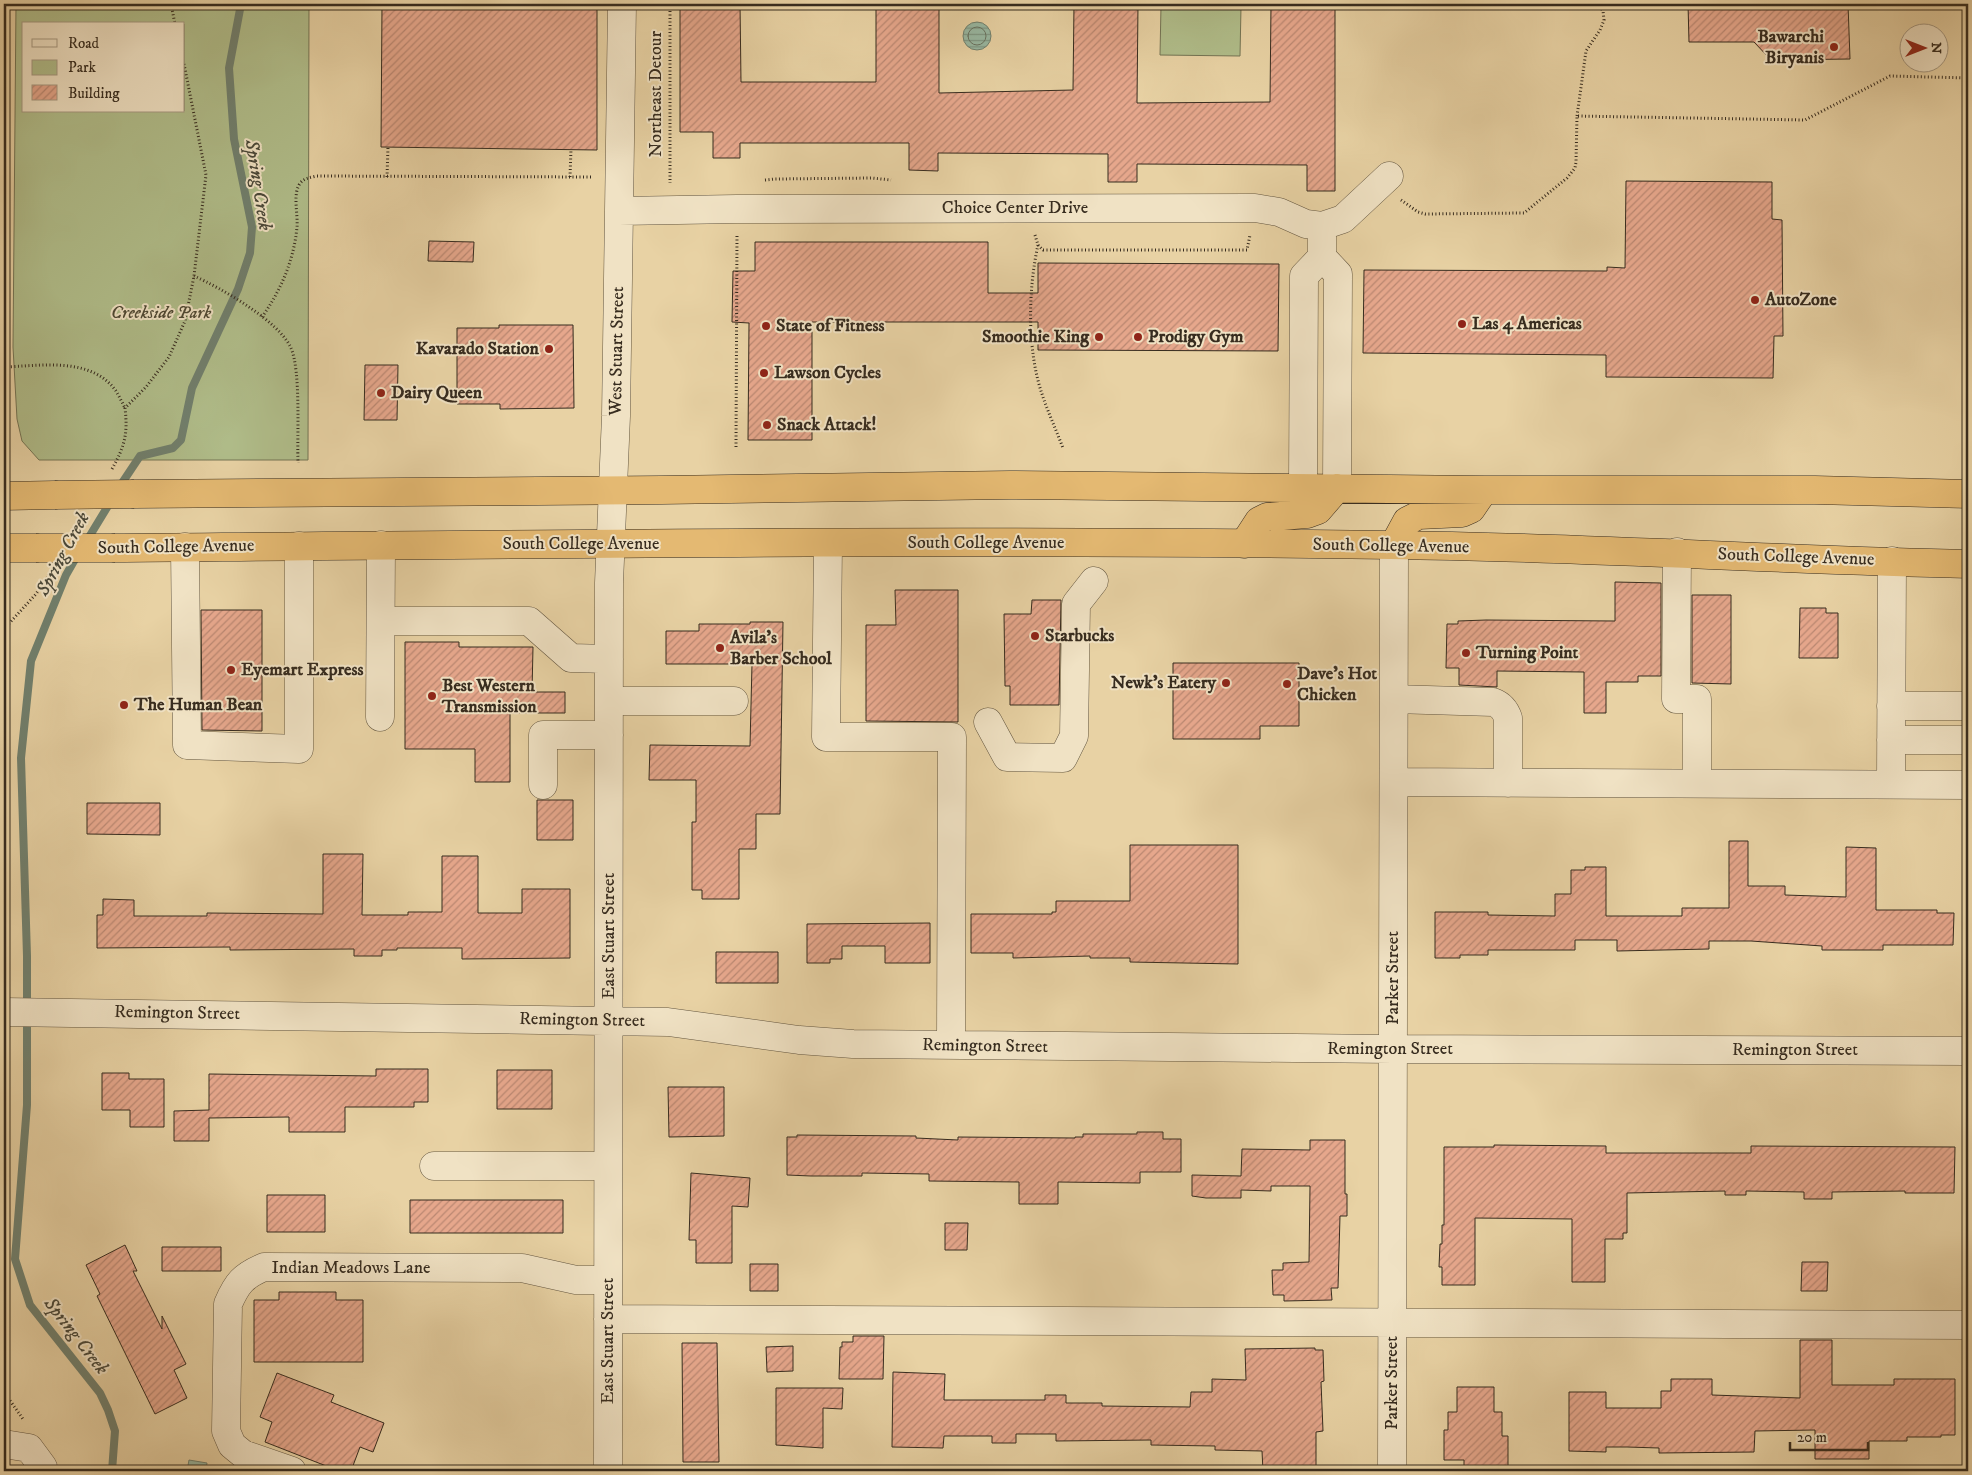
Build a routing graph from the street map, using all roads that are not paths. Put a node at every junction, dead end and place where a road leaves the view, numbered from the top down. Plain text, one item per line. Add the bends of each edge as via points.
1 (622, 4) edge
2 (1392, 185) road end
3 (620, 211) junction
4 (1322, 226) junction
5 (1322, 257) junction
6 (1304, 488) junction
7 (1336, 488) junction
8 (613, 490) junction
9 (1484, 490) junction
10 (1968, 494) edge
11 (4, 496) edge
12 (828, 543) junction
13 (610, 544) junction
14 (1244, 544) junction
15 (381, 545) junction
16 (1394, 545) junction
17 (299, 546) junction
18 (185, 547) junction
19 (4, 548) edge
20 (1677, 552) junction
21 (1892, 561) junction
22 (1968, 564) edge
23 (1094, 581) dead end
24 (381, 621) junction
25 (609, 659) junction
26 (1394, 699) junction
27 (609, 701) junction
28 (734, 701) dead end
29 (1891, 706) junction
30 (1968, 706) edge
31 (380, 717) dead end
32 (988, 722) dead end
33 (609, 735) junction
34 (1891, 740) junction
35 (1968, 740) edge
36 (1394, 782) junction
37 (1508, 783) junction
38 (1698, 784) junction
39 (1891, 784) junction
40 (542, 785) dead end
41 (1968, 785) edge
42 (4, 1012) edge
43 (609, 1020) junction
44 (951, 1045) junction
45 (1393, 1049) junction
46 (1968, 1051) edge
47 (434, 1166) dead end
48 (608, 1166) junction
49 (608, 1280) junction
50 (608, 1319) junction
51 (1392, 1323) junction
52 (1968, 1325) edge
53 (4, 1444) edge
54 (43, 1471) edge
55 (292, 1471) edge
56 (608, 1471) edge
57 (1392, 1471) edge

1 - 3 street, West Stuart Street
2 - 4 street via 1343,219
3 - 4 street, Choice Center Drive via 1255,208
3 - 8 street, West Stuart Street
4 - 5 street
5 - 6 street via 1304,276
5 - 7 street via 1338,274
6 - 7 highway
6 - 8 highway via 1010,485
7 - 9 highway
7 - 14 highway via 1318,510 1259,521
8 - 11 highway, bridge
8 - 13 street, East Stuart Street
9 - 10 highway via 1815,490
9 - 16 highway via 1471,509 1462,513 1419,516 1407,521
12 - 13 highway, South College Avenue
12 - 14 highway, South College Avenue
12 - 44 street via 826,737 952,737
13 - 15 highway, South College Avenue
13 - 25 street, East Stuart Street
14 - 16 highway, South College Avenue
15 - 17 highway, South College Avenue
15 - 24 street
16 - 20 highway, South College Avenue
16 - 26 street, Parker Street
17 - 18 highway, South College Avenue
17 - 18 street via 298,749 187,744
18 - 19 highway, South College Avenue, bridge
20 - 21 highway, South College Avenue
20 - 38 street via 1676,699 1698,699
21 - 22 highway, South College Avenue
21 - 29 street
23 - 32 street via 1076,604 1074,736 1063,758 1007,757
24 - 25 street via 529,621 571,658
24 - 31 street
25 - 27 street, East Stuart Street
26 - 36 street, Parker Street
26 - 37 street via 1500,704 1508,718
27 - 28 street
27 - 33 street, East Stuart Street
29 - 30 street
29 - 34 street
33 - 40 street via 542,735
33 - 43 street, East Stuart Street
34 - 35 street
34 - 39 street
36 - 37 street
36 - 45 street, Parker Street
37 - 38 street
38 - 39 street
39 - 41 street
42 - 43 street, Remington Street
43 - 44 street, Remington Street via 668,1022 853,1044
43 - 48 street, East Stuart Street
44 - 45 street, Remington Street
45 - 46 street, Remington Street
45 - 51 street, Parker Street
47 - 48 street
48 - 49 street, East Stuart Street
49 - 50 street, East Stuart Street
49 - 55 street, Indian Meadows Lane via 576,1280 522,1268 264,1267 246,1275 228,1304 226,1431 232,1445 243,1454
50 - 51 street
50 - 56 street, East Stuart Street
51 - 52 street
51 - 57 street, Parker Street
53 - 54 street via 29,1448

